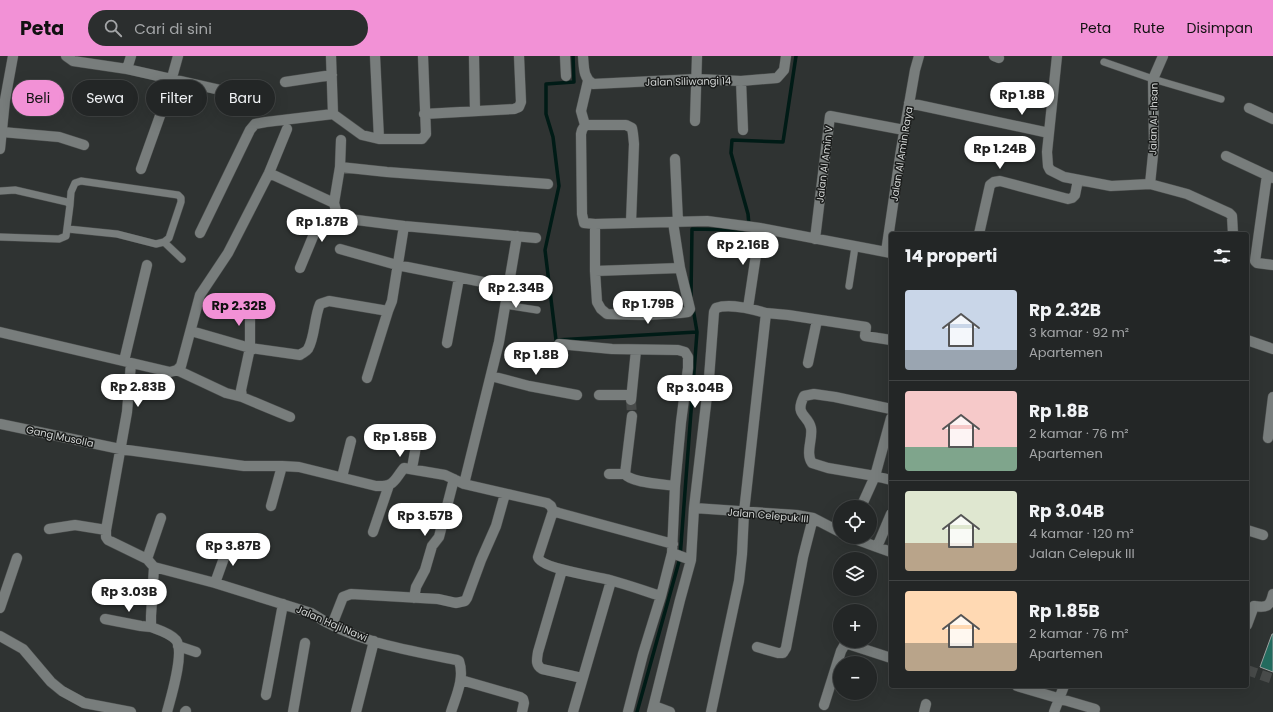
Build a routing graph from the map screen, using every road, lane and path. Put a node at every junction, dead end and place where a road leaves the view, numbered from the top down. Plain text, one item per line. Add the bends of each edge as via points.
1 (13, 56) edge
2 (66, 56) edge
3 (131, 56) edge
4 (178, 56) edge
5 (330, 56) edge
6 (376, 56) edge
7 (423, 56) edge
8 (474, 56) edge
9 (519, 56) edge
10 (565, 56) edge
11 (584, 56) edge
12 (697, 56) edge
13 (786, 56) edge
14 (919, 56) edge
15 (1057, 56) edge
16 (1163, 56) edge
17 (1104, 62) dead end
18 (127, 69) junction
19 (332, 75) junction
20 (566, 76) dead end
21 (696, 79) junction
22 (1154, 79) junction
23 (171, 80) joint
24 (741, 81) junction
25 (285, 82) dead end
26 (591, 82) junction
27 (1221, 99) dead end
28 (909, 103) junction
29 (1249, 108) dead end
30 (475, 111) junction
31 (333, 114) junction
32 (424, 114) junction
33 (160, 116) edge
34 (1273, 119) edge
35 (695, 121) dead end
36 (585, 125) junction
37 (287, 129) dead end
38 (743, 130) dead end
39 (904, 130) junction
40 (2, 132) junction
41 (1049, 133) junction
42 (379, 139) junction
43 (341, 140) dead end
44 (84, 145) dead end
45 (0, 149) edge
46 (1226, 156) dead end
47 (675, 160) dead end
48 (340, 167) junction
49 (141, 169) dead end
50 (269, 173) junction
51 (1270, 176) edge
52 (1078, 180) junction
53 (548, 184) dead end
54 (1150, 184) junction
55 (0, 191) edge
56 (70, 205) junction
57 (335, 207) junction
58 (631, 222) junction
59 (676, 222) junction
60 (595, 224) junction
61 (404, 226) junction
62 (758, 228) junction
63 (68, 229) junction
64 (891, 232) edge
65 (979, 232) edge
66 (1233, 232) edge
67 (200, 233) dead end
68 (517, 236) junction
69 (0, 237) edge
70 (536, 238) dead end
71 (815, 239) junction
72 (164, 242) junction
73 (855, 247) junction
74 (340, 249) dead end
75 (888, 253) edge
76 (182, 259) dead end
77 (147, 265) dead end
78 (397, 265) junction
79 (1273, 265) edge
80 (300, 268) dead end
81 (680, 268) junction
82 (595, 271) junction
83 (459, 278) junction
84 (849, 286) dead end
85 (508, 287) junction
86 (505, 305) junction
87 (250, 306) dead end
88 (748, 308) junction
89 (537, 310) dead end
90 (388, 311) junction
91 (766, 313) junction
92 (817, 320) junction
93 (191, 331) junction
94 (0, 332) edge
95 (889, 340) edge
96 (1249, 341) edge
97 (447, 343) dead end
98 (559, 344) dead end
99 (250, 348) junction
100 (1273, 349) edge
101 (636, 350) junction
102 (127, 362) junction
103 (808, 363) dead end
104 (177, 370) junction
105 (491, 376) junction
106 (367, 378) dead end
107 (577, 395) dead end
108 (599, 395) dead end
109 (242, 397) junction
110 (1273, 397) edge
111 (889, 409) edge
112 (632, 416) tunnel mouth
113 (290, 417) dead end
114 (0, 424) edge
115 (889, 425) edge
116 (1268, 438) dead end
117 (351, 441) dead end
118 (417, 441) dead end
119 (120, 449) junction
120 (282, 466) junction
121 (412, 468) junction
122 (609, 474) dead end
123 (625, 474) junction
124 (875, 476) junction
125 (342, 477) junction
126 (454, 479) junction
127 (889, 480) edge
128 (464, 484) junction
129 (389, 485) junction
130 (675, 486) junction
131 (504, 494) junction
132 (864, 500) edge
133 (271, 506) dead end
134 (694, 508) junction
135 (553, 511) junction
136 (744, 512) junction
137 (161, 518) dead end
138 (813, 518) junction
139 (889, 519) edge
140 (833, 528) edge
141 (49, 529) dead end
142 (106, 530) junction
143 (1249, 531) edge
144 (373, 532) dead end
145 (1263, 535) dead end
146 (229, 544) dead end
147 (869, 544) edge
148 (877, 547) junction
149 (674, 551) junction
150 (889, 551) edge
151 (17, 558) dead end
152 (690, 560) junction
153 (151, 563) junction
154 (562, 570) junction
155 (612, 580) junction
156 (216, 583) junction
157 (1273, 594) edge
158 (661, 596) junction
159 (414, 598) junction
160 (282, 604) junction
161 (1250, 605) edge
162 (0, 608) edge
163 (105, 619) dead end
164 (332, 625) junction
165 (151, 627) junction
166 (0, 636) edge
167 (374, 641) junction
168 (305, 643) dead end
169 (178, 646) junction
170 (757, 647) dead end
171 (196, 652) dead end
172 (889, 657) edge
173 (582, 678) junction
174 (461, 680) junction
175 (1023, 688) edge
176 (1063, 688) edge
177 (266, 695) dead end
178 (1059, 699) junction
179 (824, 705) dead end
180 (82, 707) edge
181 (653, 709) edge
182 (131, 712) edge
183 (167, 712) edge
184 (293, 712) edge
185 (356, 712) edge
186 (451, 712) edge
187 (522, 712) edge
188 (573, 712) edge
189 (628, 712) edge
190 (670, 712) edge
191 (711, 712) edge
192 (1054, 712) edge
193 (1094, 712) edge

1 - 40 street
2 - 18 street via 73,61
3 - 18 street
4 - 23 street
5 - 19 street
6 - 42 street
7 - 32 street
8 - 30 street
9 - 30 street via 519,107
10 - 20 street
11 - 26 street via 585,75
12 - 21 street
13 - 24 street, Jalan Siliwangi 14 via 784,70 777,78
14 - 28 street, Jalan Al Amin Raya
15 - 41 street
16 - 22 street, Jalan Al-Ihsan
17 - 22 lane
18 - 23 street
19 - 25 street
19 - 31 street
21 - 24 street, Jalan Siliwangi 14
21 - 26 street, Jalan Siliwangi 14
21 - 35 street
22 - 27 lane
22 - 54 street, Jalan Al-Ihsan via 1154,145
24 - 38 street
26 - 36 street via 581,111
28 - 39 street, Jalan Al Amin Raya
28 - 41 street
29 - 34 street
30 - 32 street
31 - 42 street via 362,135
31 - 67 street via 256,124 250,130
32 - 42 street via 426,134 422,139
33 - 49 street
36 - 58 street via 626,125 632,128 634,144
36 - 60 street via 581,134 582,214 584,223
37 - 50 street
39 - 64 street, Jalan Al Amin Raya
39 - 71 street, Jalan Al Amin V via 830,116
40 - 44 street via 59,137
40 - 45 street
41 - 52 street via 1047,159 1050,170
43 - 48 street
46 - 51 street
47 - 59 street
48 - 53 street
48 - 57 street
50 - 57 street
50 - 93 street via 228,253 200,295
51 - 79 street via 1256,262
52 - 54 street via 1111,186
52 - 65 street via 1072,198 1000,181 994,182 990,185
54 - 66 street via 1186,194 1230,213
55 - 56 lane via 15,190 67,202
56 - 63 lane
56 - 72 lane via 75,183 81,181 178,195 181,202 169,238
57 - 61 street via 340,215 349,219
57 - 80 street via 318,226
58 - 59 street
58 - 60 street
59 - 62 street via 707,221
59 - 81 street
60 - 82 street
61 - 68 street
61 - 78 street
62 - 71 street
62 - 88 street
63 - 69 lane via 66,236 59,239
63 - 72 lane via 117,234 156,244
68 - 70 street
68 - 85 street
71 - 73 street
72 - 76 lane
73 - 75 street
73 - 84 lane
74 - 78 street
77 - 102 street
78 - 83 street
78 - 90 street via 392,301
81 - 82 street
81 - 82 street via 690,309 688,312 652,314 607,314 597,302
83 - 85 street
83 - 97 street
85 - 86 street
86 - 89 lane
86 - 105 street
87 - 99 street
88 - 91 street
88 - 134 street via 721,306 714,312
90 - 99 street via 329,301 320,304 307,350 300,355
90 - 106 street
91 - 92 street
91 - 136 street
92 - 95 street via 866,327 865,336
92 - 103 street
93 - 99 street
93 - 104 street via 181,366
94 - 102 street
96 - 100 street
98 - 101 street
99 - 109 street via 241,390
101 - 108 street via 631,397
101 - 130 street via 678,350 685,352 688,357
102 - 104 street via 170,372
102 - 119 street via 127,412
104 - 109 street via 226,393
105 - 107 street
105 - 128 street
109 - 113 street
110 - 116 street
111 - 124 street via 814,394 804,396 800,404 803,416 811,429 809,449 812,463
112 - 123 street
114 - 119 street, Gang Musolla
115 - 124 street
117 - 125 street
118 - 121 street
119 - 120 street, Gang Musolla via 244,466
119 - 142 street
120 - 125 street, Gang Musolla via 299,467
120 - 133 street
121 - 126 street
121 - 129 street via 404,468
122 - 123 street
123 - 130 street via 634,480
124 - 127 street
124 - 132 street
125 - 129 street, Gang Musolla via 376,486
126 - 128 street
126 - 159 street via 439,537 432,546
128 - 131 street
129 - 144 street
130 - 149 street
131 - 135 street via 547,503
131 - 159 street via 496,526 465,601 456,603
134 - 136 street, Jalan Celepuk III
134 - 152 street
135 - 149 street
135 - 154 street via 538,557 540,561
136 - 138 street, Jalan Celepuk III
136 - 191 street via 739,581
137 - 153 street
138 - 140 street, Jalan Celepuk III
138 - 170 street via 786,648 781,654
139 - 148 street
141 - 142 street via 75,525
142 - 153 street, Jalan Haji Nawi via 108,540
143 - 145 street
146 - 156 street
147 - 148 street
148 - 150 street
149 - 152 street
149 - 158 street
151 - 162 street
152 - 181 street
153 - 156 street, Jalan Haji Nawi
153 - 165 street
154 - 155 street
154 - 173 street via 537,662 542,669
155 - 158 street
155 - 173 street
156 - 160 street, Jalan Haji Nawi
157 - 161 street via 1272,601 1263,608
158 - 189 street
159 - 164 street via 346,595
160 - 164 street, Jalan Haji Nawi via 312,613
160 - 177 street
163 - 165 street
164 - 167 street, Jalan Haji Nawi
165 - 169 street via 172,636
166 - 180 street via 23,649 51,682
167 - 174 street, Jalan Haji Nawi via 457,660 460,664
167 - 185 street
168 - 184 street
169 - 171 street
169 - 183 street via 179,662
172 - 179 street via 845,644
173 - 188 street
174 - 186 street, Jalan Haji Nawi
174 - 187 street via 524,699
175 - 178 street
176 - 178 street
178 - 192 street
178 - 193 street via 1095,709
180 - 182 street
181 - 190 street

